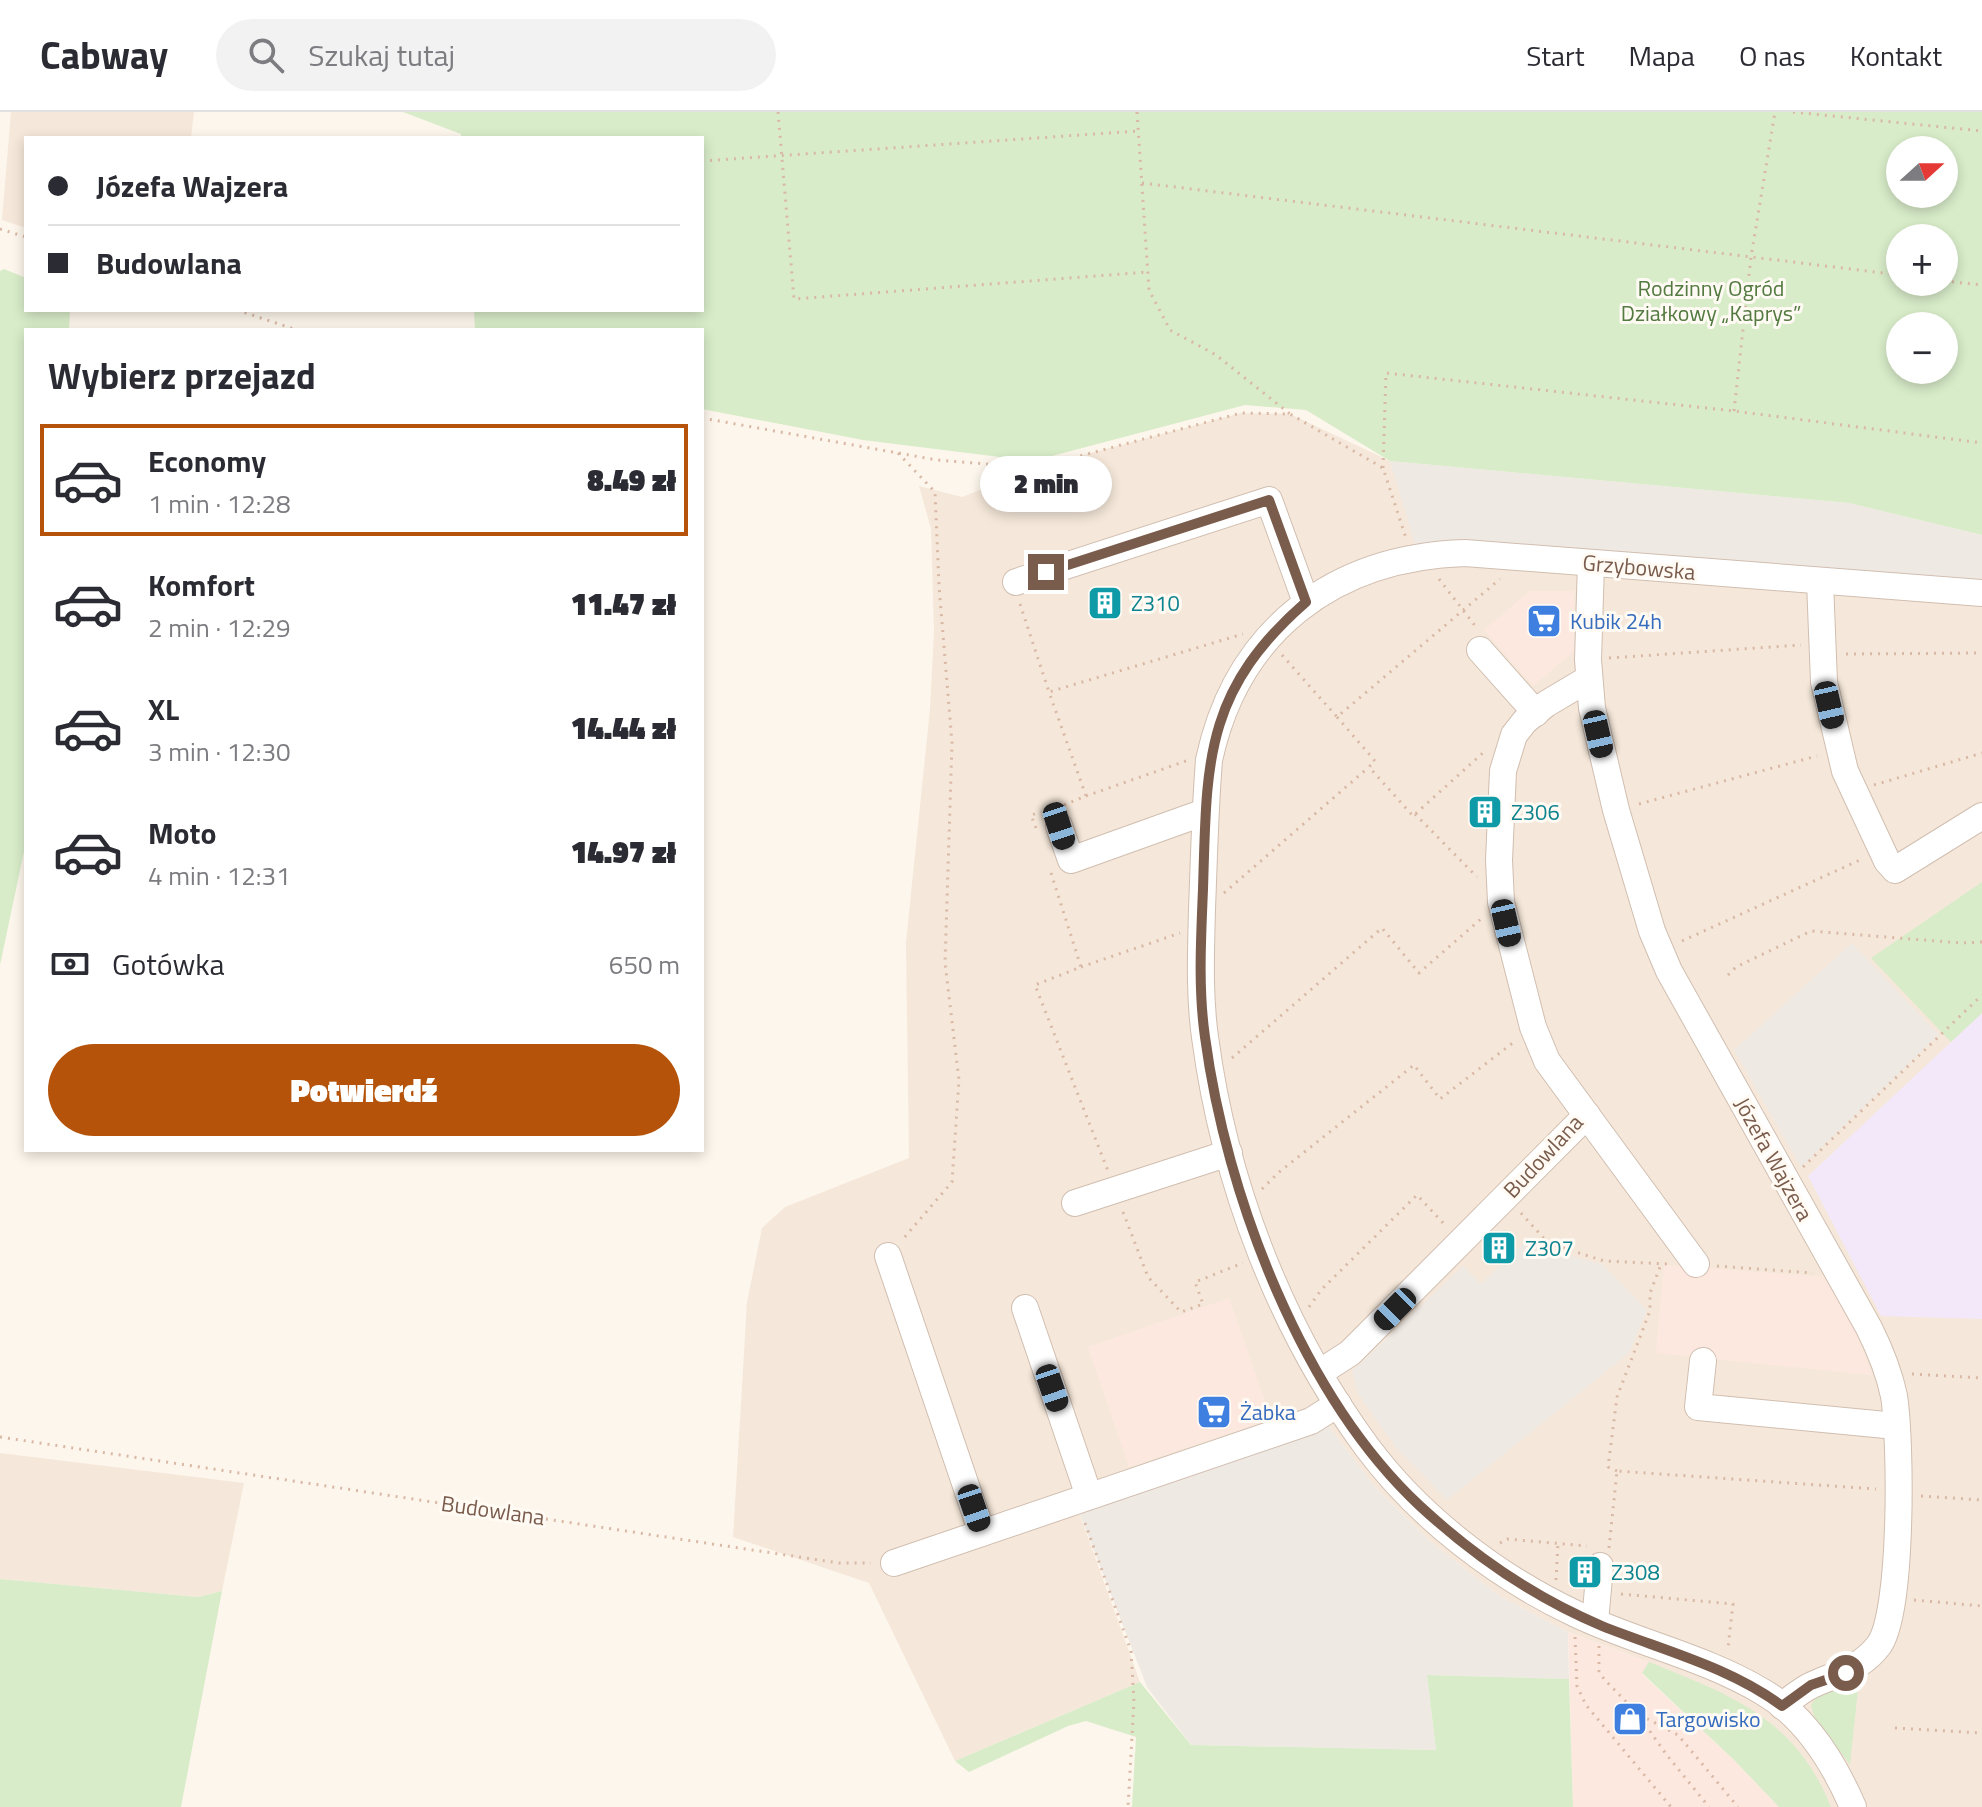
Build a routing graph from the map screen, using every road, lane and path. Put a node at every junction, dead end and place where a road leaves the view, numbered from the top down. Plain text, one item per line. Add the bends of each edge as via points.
1 (778, 112) edge
2 (1137, 112) edge
3 (1775, 112) edge
4 (1793, 112) edge
5 (1138, 131) junction
6 (1982, 131) edge
7 (781, 155) junction
8 (704, 161) edge
9 (1142, 183) junction
10 (0, 229) edge
11 (24, 236) edge
12 (1751, 257) junction
13 (1148, 272) junction
14 (1886, 273) edge
15 (1958, 282) edge
16 (1982, 285) edge
17 (243, 312) edge
18 (291, 328) edge
19 (1734, 411) junction
20 (1290, 414) junction
21 (704, 418) edge
22 (1982, 443) edge
23 (898, 453) junction
24 (1383, 468) junction
25 (1416, 556) junction
26 (1524, 558) junction
27 (1591, 563) junction
28 (1016, 582) dead end
29 (1820, 582) junction
30 (1982, 593) edge
31 (1306, 602) junction
32 (1464, 609) junction
33 (1267, 639) junction
34 (1821, 649) junction
35 (1480, 650) joint
36 (1982, 653) edge
37 (1588, 669) junction
38 (1536, 713) junction
39 (1337, 717) junction
40 (1514, 735) junction
41 (1840, 750) junction
42 (1982, 753) edge
43 (1209, 760) junction
44 (1369, 767) junction
45 (1852, 791) junction
46 (1086, 796) junction
47 (1616, 810) junction
48 (1205, 812) junction
49 (1415, 814) junction
50 (1982, 816) edge
51 (1050, 821) joint
52 (1881, 850) junction
53 (1049, 865) dead end
54 (1501, 902) junction
55 (1202, 919) junction
56 (1982, 942) edge
57 (1660, 951) junction
58 (1081, 967) junction
59 (1728, 975) dead end
60 (1982, 995) edge
61 (1533, 1027) junction
62 (1211, 1076) junction
63 (1587, 1115) junction
64 (1229, 1153) junction
65 (1788, 1181) junction
66 (1115, 1190) junction
67 (1257, 1193) dead end
68 (1075, 1203) dead end
69 (1673, 1233) junction
70 (1461, 1242) junction
71 (888, 1256) joint
72 (1248, 1261) dead end
73 (1696, 1264) dead end
74 (1025, 1308) dead end
75 (1306, 1310) dead end
76 (1703, 1361) dead end
77 (1888, 1372) junction
78 (1319, 1373) junction
79 (1982, 1378) edge
80 (1338, 1404) junction
81 (1896, 1426) junction
82 (0, 1437) edge
83 (1617, 1471) junction
84 (1888, 1490) dead end
85 (1909, 1495) dead end
86 (1083, 1498) junction
87 (1982, 1500) edge
88 (982, 1533) junction
89 (1558, 1543) junction
90 (1601, 1554) junction
91 (1479, 1555) junction
92 (894, 1563) joint
93 (1556, 1586) dead end
94 (1618, 1594) dead end
95 (1904, 1600) dead end
96 (1982, 1606) edge
97 (1589, 1625) junction
98 (1727, 1655) dead end
99 (1782, 1706) junction
100 (1637, 1713) junction
101 (1895, 1728) dead end
102 (1982, 1733) edge
103 (1128, 1807) edge
104 (1671, 1807) edge
105 (1709, 1807) edge
106 (1738, 1807) edge
107 (1853, 1807) edge

1 - 7 path
2 - 5 path
3 - 12 path
4 - 6 path
5 - 7 path
5 - 9 path
7 - 8 path
7 - 13 path via 794,299
9 - 12 path
9 - 13 path
10 - 11 path
12 - 14 path
12 - 19 path
13 - 20 path via 1149,290 1170,330 1216,355
15 - 16 path
17 - 18 path
19 - 22 path
19 - 24 path via 1386,373
20 - 23 path via 1241,413 1035,468
20 - 24 path
21 - 23 path
23 - 71 path via 935,492 952,743 945,963 959,1080 952,1182
24 - 25 path
25 - 26 street, Grzybowska
25 - 31 street, Grzybowska via 1364,573
25 - 32 path
26 - 27 street, Grzybowska
26 - 32 path
27 - 29 street, Grzybowska
27 - 37 street, Józefa Wajzera
28 - 31 street via 1269,500
29 - 30 street, Grzybowska
29 - 34 street
31 - 33 street
32 - 35 path via 1476,628
32 - 39 path
33 - 39 path
33 - 43 street via 1229,696
33 - 46 path via 1245,633 1049,692
34 - 36 path
34 - 37 path
34 - 41 street
35 - 38 street
37 - 38 street, Budowlana
37 - 47 street, Józefa Wajzera
38 - 40 street, Budowlana
39 - 44 path via 1375,761
40 - 49 path via 1498,740
40 - 54 street, Budowlana via 1503,771
41 - 45 street
41 - 47 path
42 - 45 path
43 - 46 path via 1195,758
43 - 48 street
44 - 49 path
44 - 55 path
45 - 52 street
46 - 51 path
47 - 57 street, Józefa Wajzera
48 - 51 street via 1071,860
48 - 55 street
49 - 54 path
50 - 52 street via 1895,870
52 - 57 path
53 - 58 path
54 - 61 street, Budowlana
54 - 62 path via 1419,973 1382,928
55 - 58 path
55 - 62 street via 1201,996
56 - 59 path via 1811,931
57 - 65 street, Józefa Wajzera
58 - 66 path via 1035,985
60 - 65 path
61 - 63 street, Budowlana via 1547,1061
61 - 67 path via 1440,1099 1414,1065
62 - 64 street
63 - 69 street
63 - 70 street, Budowlana
64 - 66 street
64 - 78 street via 1266,1263
65 - 77 street, Józefa Wajzera
66 - 68 street
66 - 72 path via 1148,1277 1181,1312 1203,1304 1195,1282
69 - 73 street
69 - 83 path via 1617,1397 1608,1467
70 - 75 path via 1417,1195
70 - 78 street, Budowlana via 1350,1353
71 - 88 street
74 - 86 street
76 - 81 street via 1698,1407
77 - 79 path
77 - 81 street, Józefa Wajzera
78 - 80 street
80 - 86 street via 1311,1421
80 - 91 street via 1417,1503
81 - 99 street, Józefa Wajzera via 1897,1530 1890,1621 1881,1643 1865,1661 1811,1685
82 - 92 path, Budowlana via 839,1563
83 - 84 path
83 - 90 path
85 - 87 path
86 - 88 street
86 - 103 path via 1131,1651
88 - 92 street
89 - 90 path
89 - 91 path via 1507,1539
89 - 93 path
90 - 97 street
91 - 97 street
94 - 98 path via 1733,1604
95 - 96 path
97 - 99 street via 1729,1675
97 - 100 path via 1599,1671
97 - 104 path via 1577,1686 1586,1705
99 - 107 street via 1828,1756
100 - 105 path
100 - 106 path via 1678,1735
101 - 102 path

